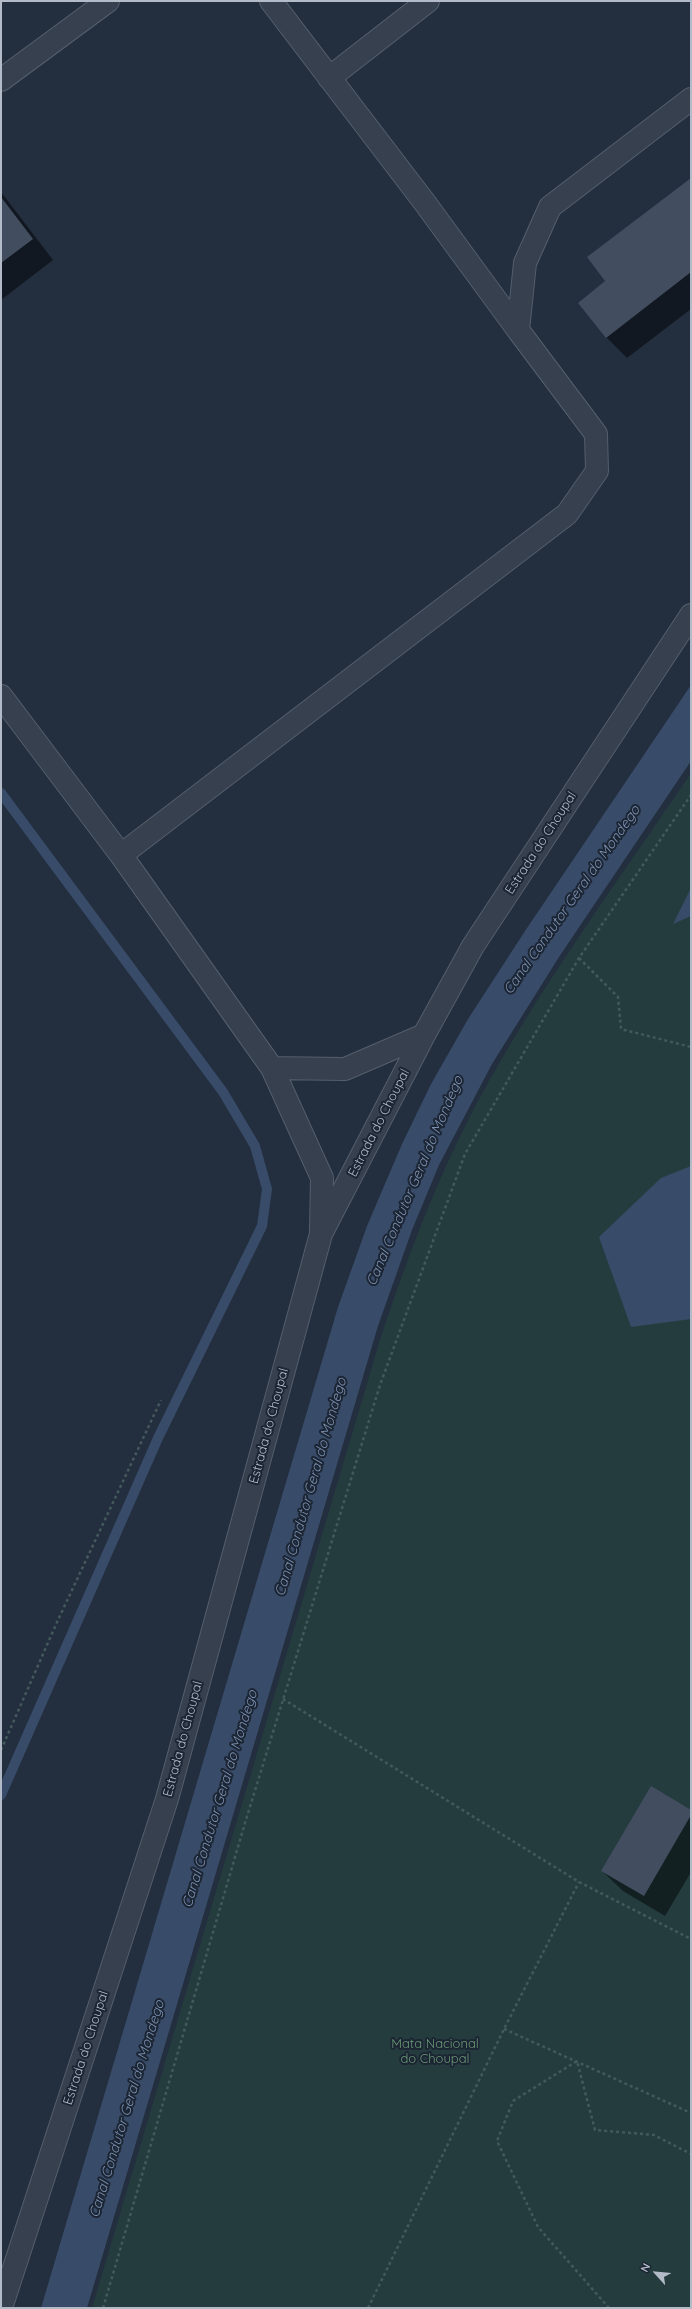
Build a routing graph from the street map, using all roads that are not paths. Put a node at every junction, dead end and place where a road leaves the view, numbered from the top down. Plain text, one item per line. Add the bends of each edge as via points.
1 (108, 1) edge
2 (271, 1) edge
3 (428, 1) edge
4 (329, 78) junction
5 (1, 80) edge
6 (690, 101) edge
7 (518, 330) junction
8 (691, 615) edge
9 (1, 696) edge
10 (121, 855) junction
11 (424, 1035) junction
12 (272, 1068) junction
13 (321, 1234) junction
14 (1, 2308) edge

1 - 5 street
2 - 4 street
3 - 4 street
4 - 7 street
6 - 7 street via 550,207 525,263
7 - 10 street via 596,434 597,471 567,514
8 - 11 street, Estrada do Choupal via 473,946
9 - 10 street
10 - 12 street
11 - 12 street via 345,1069
11 - 13 street, Estrada do Choupal
12 - 13 street via 322,1178
13 - 14 street, Estrada do Choupal via 167,1798

